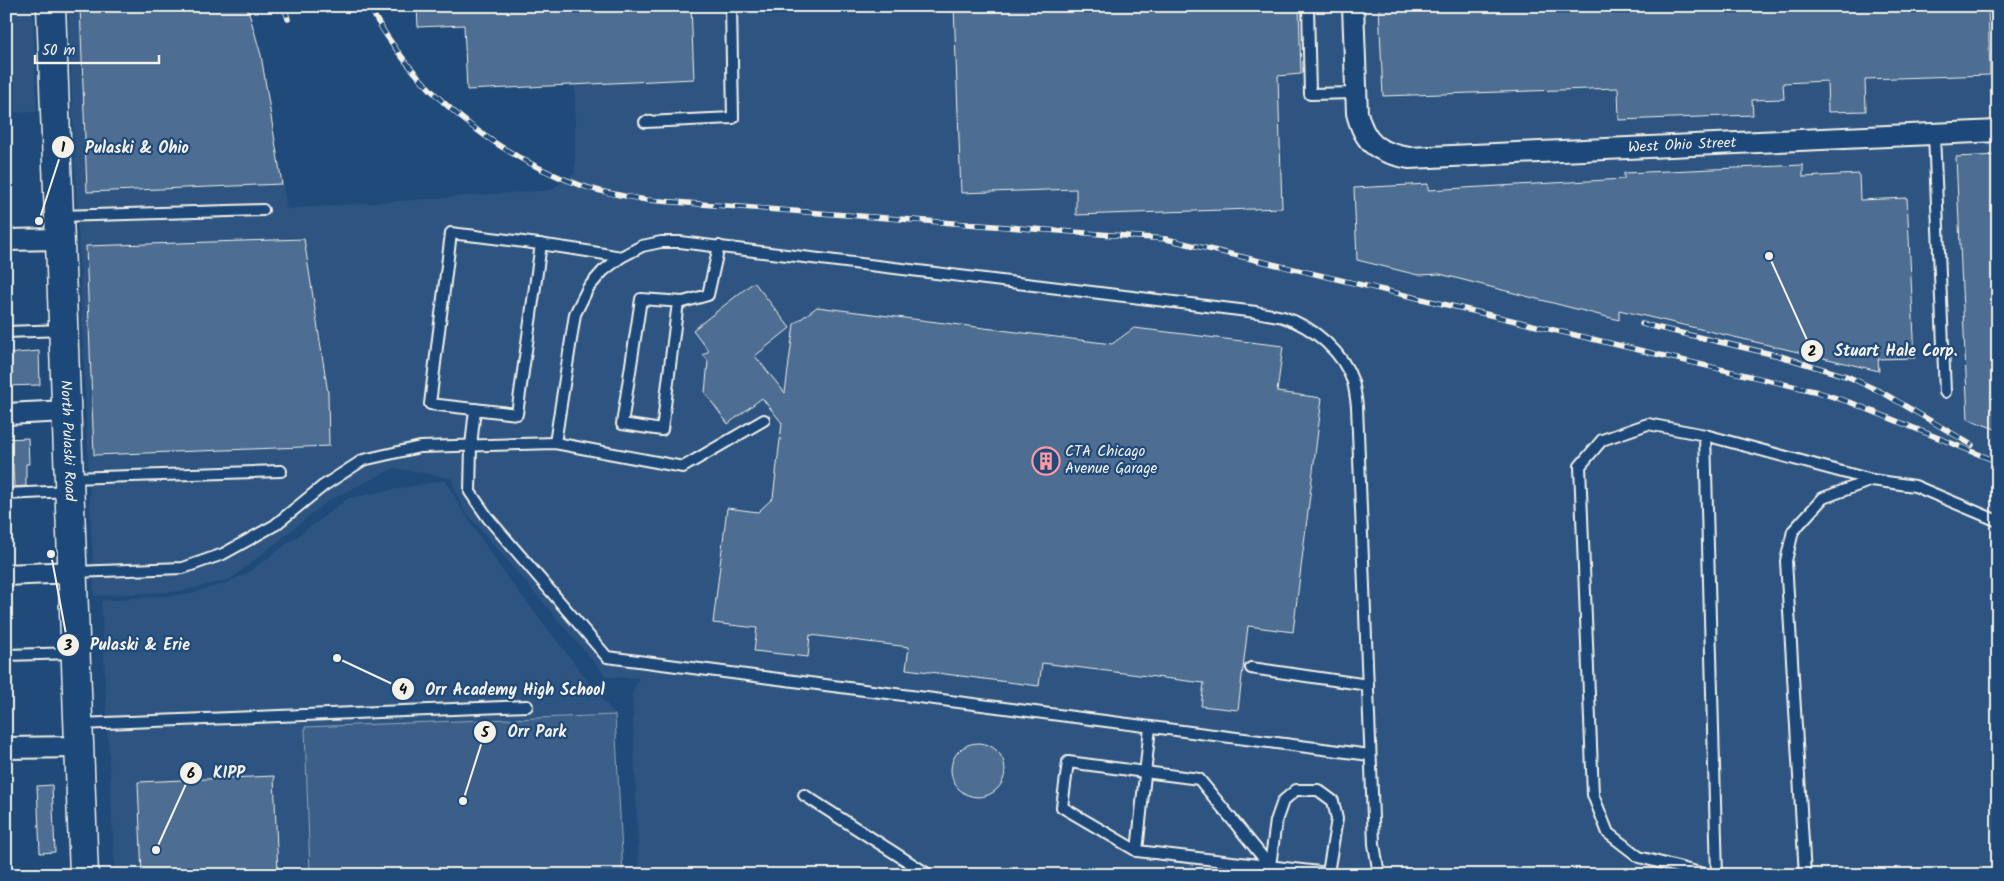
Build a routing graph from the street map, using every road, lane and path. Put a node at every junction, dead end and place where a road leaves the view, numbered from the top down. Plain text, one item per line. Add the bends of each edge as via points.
1 (51, 6) edge
2 (731, 6) edge
3 (1308, 6) edge
4 (1353, 6) edge
5 (1356, 93) junction
6 (645, 122) dead end
7 (1998, 131) edge
8 (1934, 134) junction
9 (263, 210) dead end
10 (60, 227) junction
11 (6, 240) edge
12 (540, 244) junction
13 (719, 246) junction
14 (621, 257) junction
15 (678, 302) junction
16 (64, 330) junction
17 (6, 332) edge
18 (1945, 392) dead end
19 (475, 409) junction
20 (67, 411) junction
21 (6, 414) edge
22 (764, 420) dead end
23 (1706, 435) junction
24 (555, 443) junction
25 (471, 446) junction
26 (281, 471) dead end
27 (1872, 480) junction
28 (69, 485) junction
29 (6, 494) edge
30 (1998, 521) edge
31 (73, 572) junction
32 (6, 575) edge
33 (76, 652) junction
34 (6, 655) edge
35 (1251, 668) dead end
36 (1368, 685) junction
37 (527, 706) dead end
38 (1150, 727) junction
39 (79, 735) junction
40 (6, 748) edge
41 (1370, 755) junction
42 (1145, 772) junction
43 (804, 795) dead end
44 (1137, 851) junction
45 (1270, 866) junction
46 (84, 875) edge
47 (929, 875) edge
48 (1379, 875) edge
49 (1708, 875) edge
50 (1717, 875) edge
51 (1805, 875) edge

1 - 10 main road, North Pulaski Road
2 - 6 lane via 733,118
3 - 5 lane via 1310,94
4 - 5 street
5 - 8 street, West Ohio Street via 1361,130 1370,143 1389,154 1408,158
7 - 8 street, West Ohio Street
8 - 18 lane
9 - 10 lane
10 - 11 street
10 - 16 main road, North Pulaski Road
12 - 14 lane
12 - 19 lane via 518,414
12 - 19 lane via 451,233 430,404
13 - 14 lane via 661,242 642,246
13 - 15 lane via 708,295
13 - 36 lane via 1256,312 1284,318 1307,328 1328,343 1344,363 1357,406
14 - 24 lane via 588,288 575,314
15 - 15 lane via 641,299 622,424 662,430
16 - 17 lane
16 - 20 main road, North Pulaski Road
19 - 25 lane
20 - 21 street
20 - 28 main road, North Pulaski Road
22 - 24 lane via 683,467
23 - 27 lane
23 - 49 lane via 1648,424 1602,440 1580,466 1594,795 1608,833 1639,857
23 - 50 lane
24 - 25 lane
25 - 31 lane via 420,447 363,460 322,486 274,525 223,554 182,568
25 - 38 lane via 470,492 488,518 607,657
26 - 28 lane
27 - 30 lane via 1915,486
27 - 51 lane via 1823,498 1793,532 1786,561
28 - 29 lane
28 - 31 main road, North Pulaski Road
31 - 32 street
31 - 33 main road, North Pulaski Road
33 - 34 lane
33 - 39 main road, North Pulaski Road
35 - 36 lane
36 - 41 lane
37 - 39 lane
38 - 41 lane
38 - 42 lane
39 - 40 street
39 - 46 main road, North Pulaski Road
41 - 48 lane via 1374,844
42 - 44 lane
42 - 44 lane via 1068,762 1062,807
42 - 45 lane via 1199,779
43 - 47 lane
44 - 45 lane
45 - 45 lane via 1328,873 1337,819 1333,800 1318,790 1296,790 1283,801 1276,821

